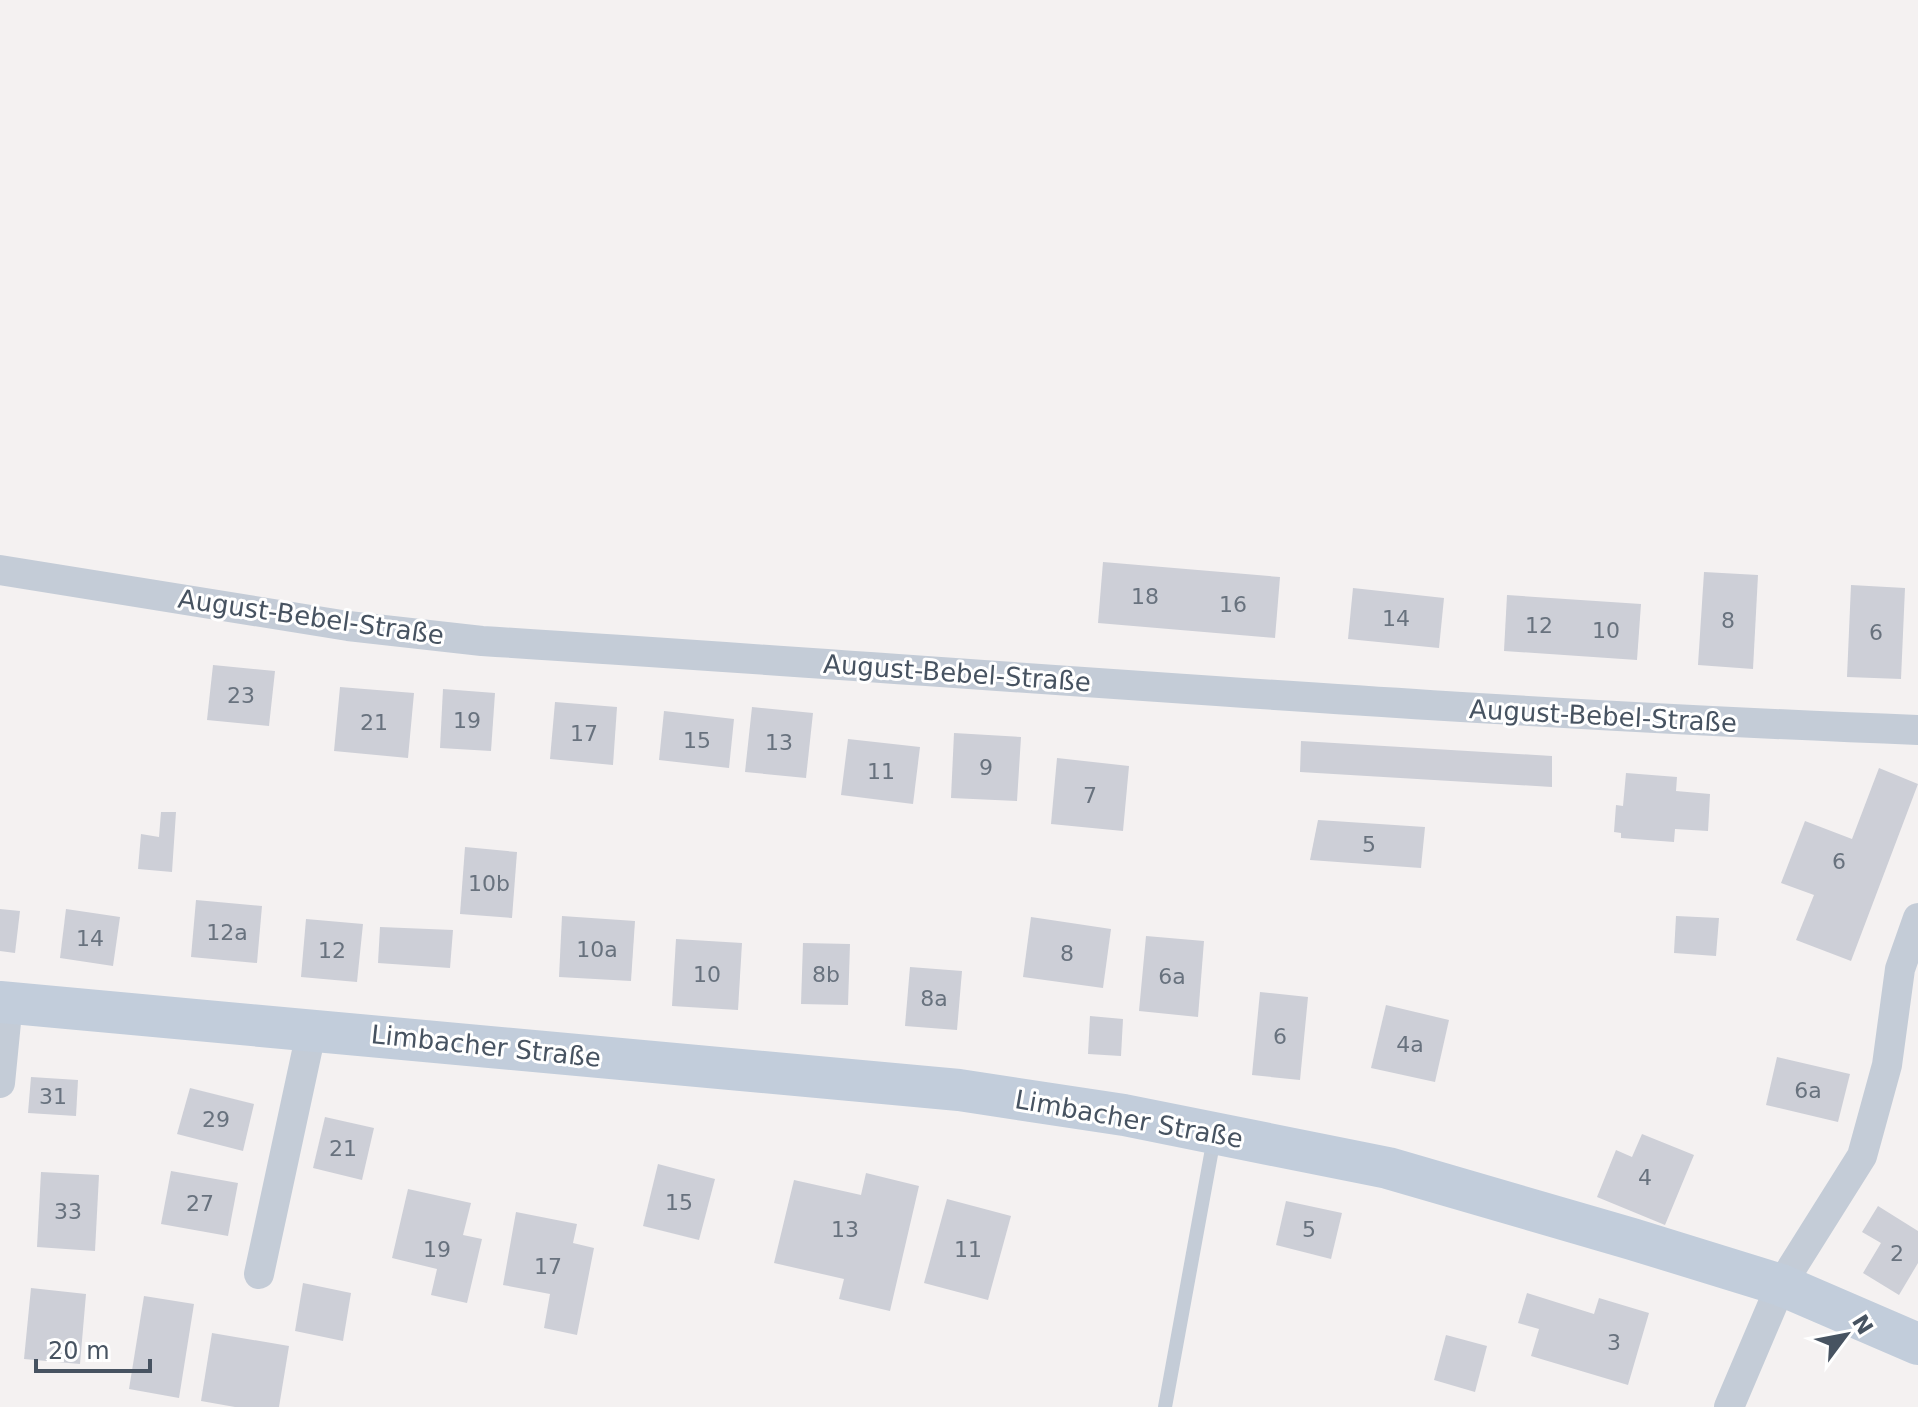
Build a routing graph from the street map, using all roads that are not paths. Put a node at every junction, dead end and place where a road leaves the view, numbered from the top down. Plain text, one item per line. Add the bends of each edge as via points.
1 (0, 570) edge
2 (1918, 730) edge
3 (1918, 918) edge
4 (4, 1002) edge
5 (312, 1028) junction
6 (0, 1083) edge
7 (1215, 1133) junction
8 (259, 1274) dead end
9 (1781, 1285) junction
10 (1918, 1344) edge
11 (1165, 1407) edge
12 (1729, 1407) edge

1 - 2 street, August-Bebel-Straße via 348,626 482,641 1469,709
3 - 9 street via 1900,969 1887,1065 1862,1156
4 - 5 street, Limbacher Straße
4 - 6 street, Limbacher Straße
5 - 7 street, Limbacher Straße via 959,1090
5 - 8 street
7 - 9 street, Limbacher Straße via 1388,1168
7 - 11 lane
9 - 10 street, Limbacher Straße
9 - 12 street

